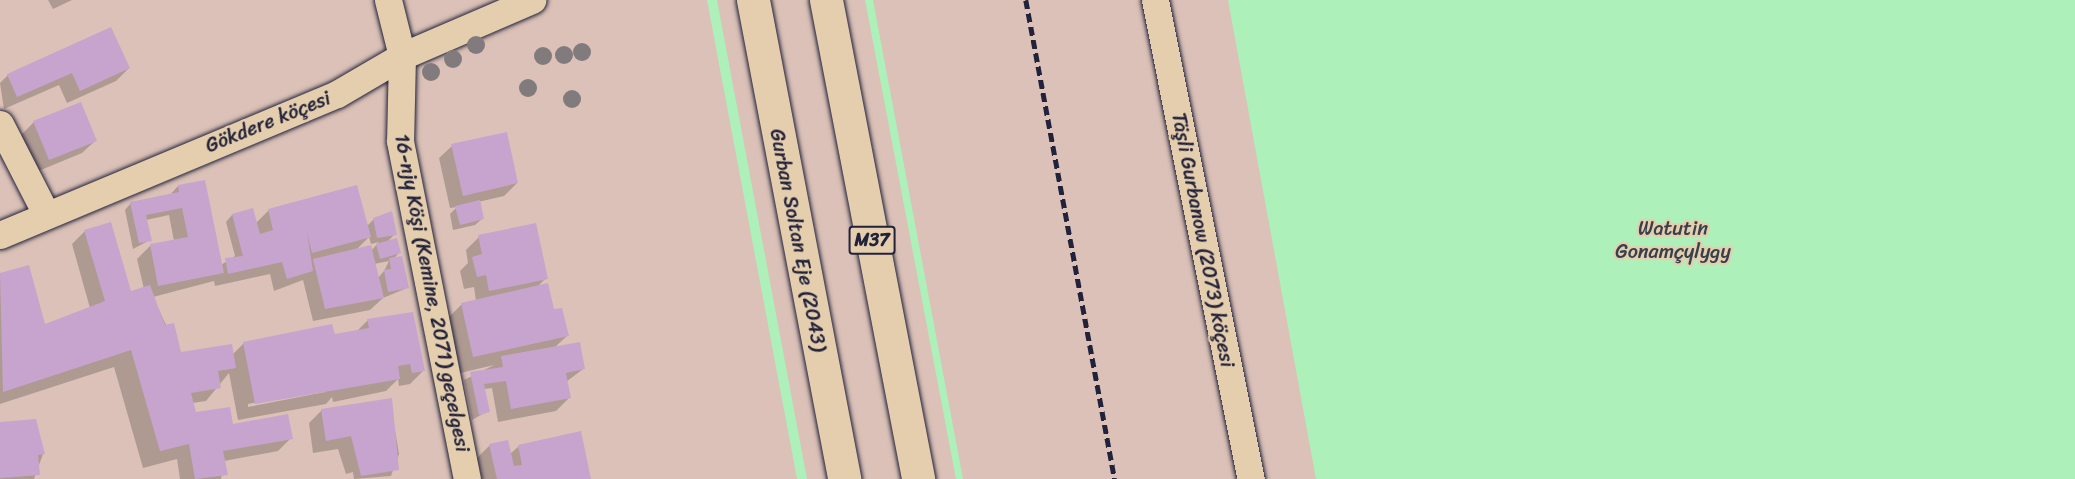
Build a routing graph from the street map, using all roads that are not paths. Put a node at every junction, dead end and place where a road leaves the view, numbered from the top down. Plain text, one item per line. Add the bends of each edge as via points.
1 (388, 0) edge
2 (532, 0) edge
3 (753, 0) edge
4 (826, 0) edge
5 (1155, 0) edge
6 (402, 56) junction
7 (0, 124) edge
8 (45, 213) junction
9 (0, 235) edge
10 (467, 479) edge
11 (844, 479) edge
12 (918, 479) edge
13 (1251, 479) edge

1 - 6 street, 16-njy Köşi (Kemine, 2071) geçelgesi
2 - 6 street, Gökdere köçesi
3 - 11 highway, Gurban Soltan Eje (2043)
4 - 12 highway, M37
5 - 13 street, Täşli Gurbanow (2073) köçesi
6 - 8 street, Gökdere köçesi via 337,94
6 - 10 street, 16-njy Köşi (Kemine, 2071) geçelgesi via 400,141
7 - 8 street
8 - 9 street, Gökdere köçesi

